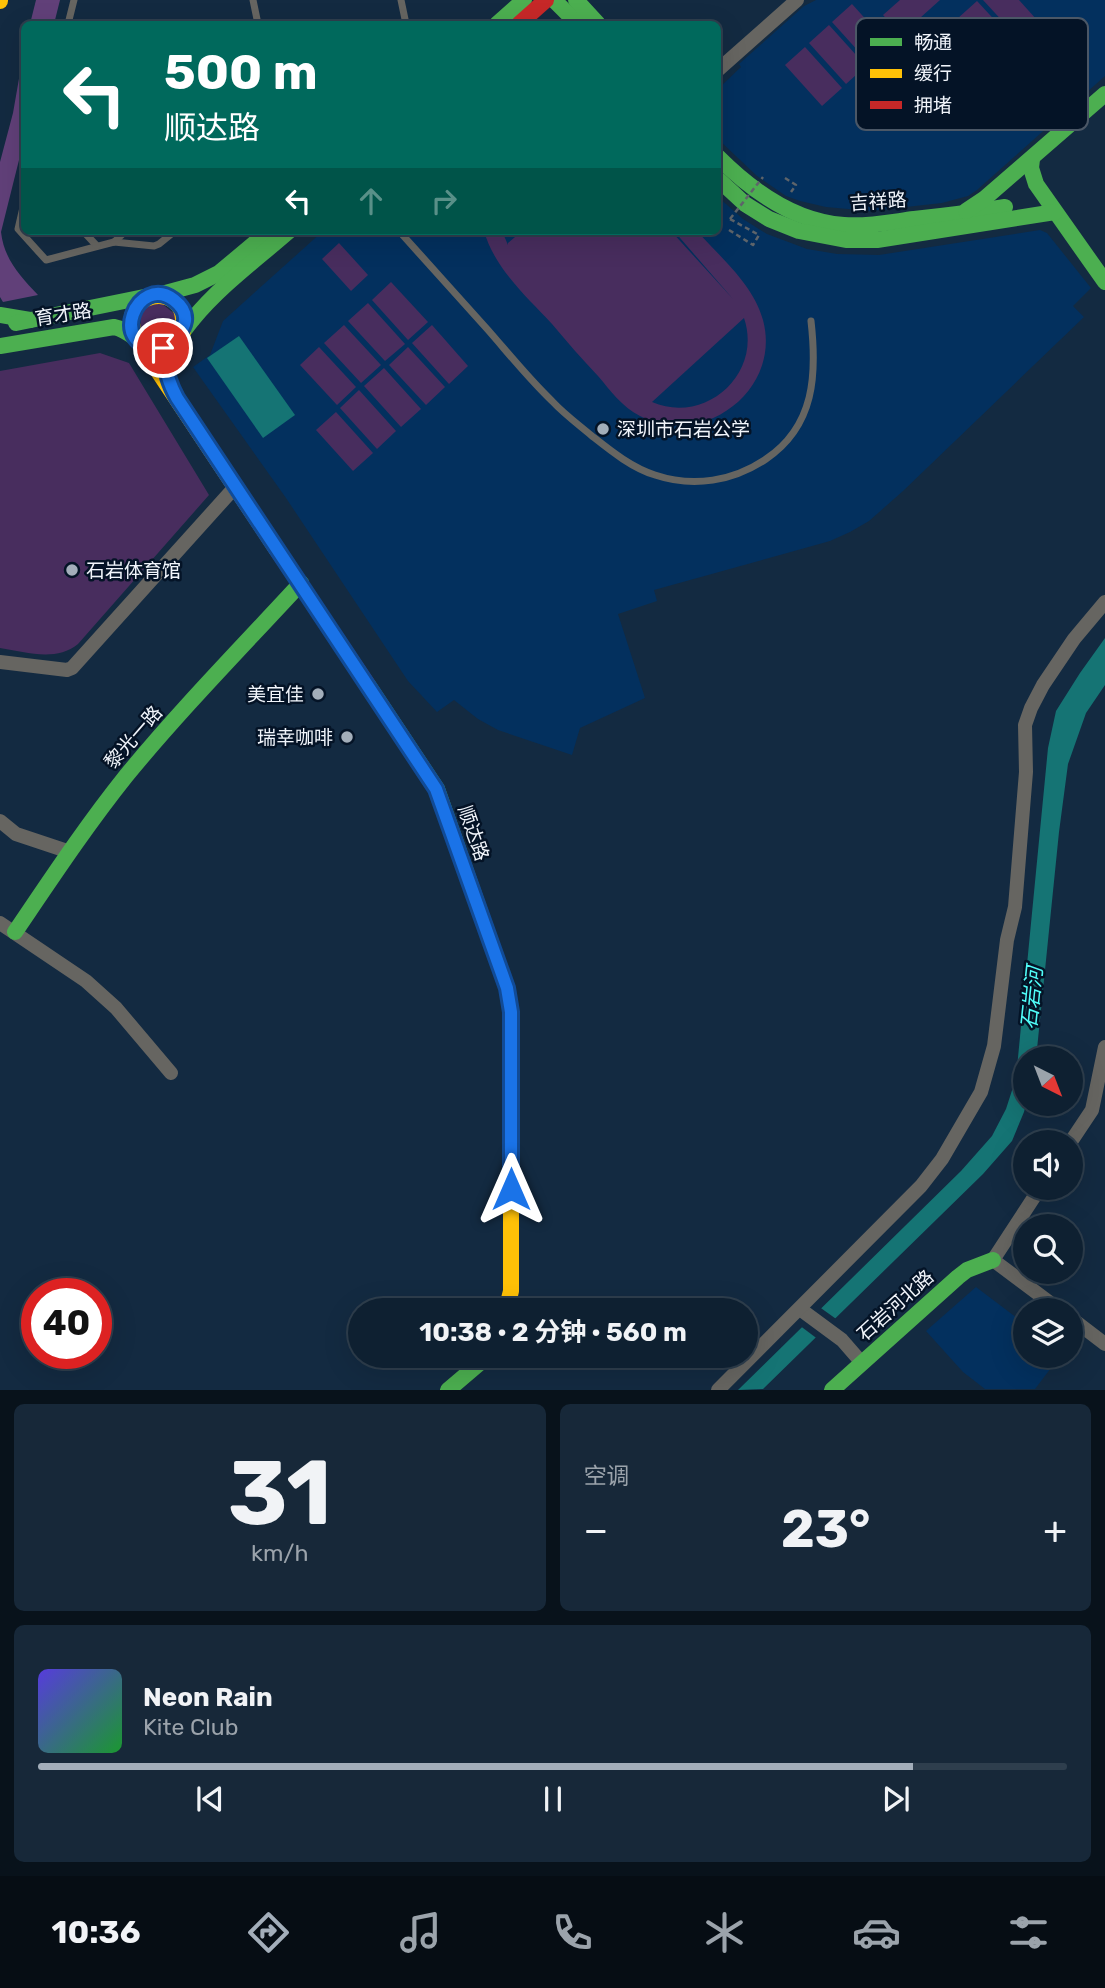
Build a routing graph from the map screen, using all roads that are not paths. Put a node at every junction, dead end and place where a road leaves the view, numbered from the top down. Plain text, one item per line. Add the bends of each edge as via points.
1 (74, 0) edge
2 (253, 0) edge
3 (401, 0) edge
4 (524, 0) edge
5 (546, 0) edge
6 (554, 0) edge
7 (576, 0) edge
8 (797, 0) edge
9 (69, 21) edge
10 (257, 21) edge
11 (405, 21) edge
12 (500, 21) edge
13 (522, 21) edge
14 (575, 21) edge
15 (595, 21) edge
16 (721, 67) edge
17 (1105, 94) edge
18 (1088, 109) edge
19 (1065, 130) edge
20 (1032, 159) junction
21 (721, 160) edge
22 (721, 182) edge
23 (1052, 207) junction
24 (962, 213) junction
25 (21, 216) edge
26 (21, 232) edge
27 (23, 235) edge
28 (87, 235) edge
29 (122, 235) edge
30 (170, 235) edge
31 (264, 235) edge
32 (285, 235) edge
33 (403, 235) edge
34 (114, 242) junction
35 (97, 246) junction
36 (1105, 282) edge
37 (153, 296) junction
38 (0, 315) edge
39 (30, 320) junction
40 (811, 321) dead end
41 (0, 326) edge
42 (183, 332) junction
43 (136, 337) junction
44 (171, 345) junction
45 (0, 346) edge
46 (177, 398) junction
47 (236, 486) junction
48 (301, 583) junction
49 (1105, 602) edge
50 (0, 662) edge
51 (0, 821) edge
52 (70, 852) junction
53 (0, 923) edge
54 (15, 932) junction
55 (1105, 1047) edge
56 (171, 1073) dead end
57 (1099, 1113) edge
58 (1083, 1130) edge
59 (1032, 1200) edge
60 (993, 1260) junction
61 (509, 1298) edge
62 (1044, 1298) edge
63 (803, 1312) junction
64 (1083, 1326) edge
65 (1103, 1338) edge
66 (862, 1363) junction
67 (474, 1368) edge
68 (448, 1390) edge
69 (719, 1390) edge
70 (832, 1390) edge

1 - 9 lane
2 - 10 lane
3 - 11 lane
4 - 12 street
5 - 13 street
6 - 14 street
7 - 15 street
8 - 16 street
17 - 18 street
19 - 20 street
20 - 23 street via 1033,178
20 - 24 street
21 - 24 street, 吉祥路 via 763,196 833,224
22 - 23 street, 吉祥路 via 755,212 777,222 852,241
23 - 24 street, 吉祥路
23 - 36 street
25 - 26 lane
27 - 35 lane via 46,260
28 - 35 lane
29 - 34 lane
30 - 34 lane via 154,246
31 - 37 street, 育才路 via 219,274
32 - 42 street
33 - 40 lane via 562,412 627,461 671,479 722,479 752,467 781,447 802,418 810,393 815,364
34 - 35 lane
37 - 39 street, 育才路
37 - 42 street via 166,296 180,307
37 - 43 street via 141,301 131,316
38 - 39 street
39 - 41 street, 育才路
42 - 44 street
43 - 44 street, 育才路 via 154,349
43 - 45 street, 育才路 via 114,327
43 - 46 street, 顺达路
44 - 46 street, 顺达路 via 166,368
46 - 47 street, 顺达路
47 - 48 street, 顺达路
47 - 50 street via 72,668
48 - 52 street, 黎光一路 via 127,775
48 - 61 street, 顺达路 via 436,789 507,988 511,1012
49 - 63 street via 1042,685 1025,725 1026,772 1015,907 994,1046 981,1092 933,1172
51 - 52 street via 16,834
52 - 54 street, 黎光一路
53 - 54 street
54 - 56 street via 116,1007
55 - 57 street
57 - 58 street
59 - 60 street
60 - 62 street
60 - 66 street, 石岩河北路 via 958,1277
63 - 66 street via 833,1333
63 - 69 street
64 - 65 street
66 - 70 street, 石岩河北路
67 - 68 street

